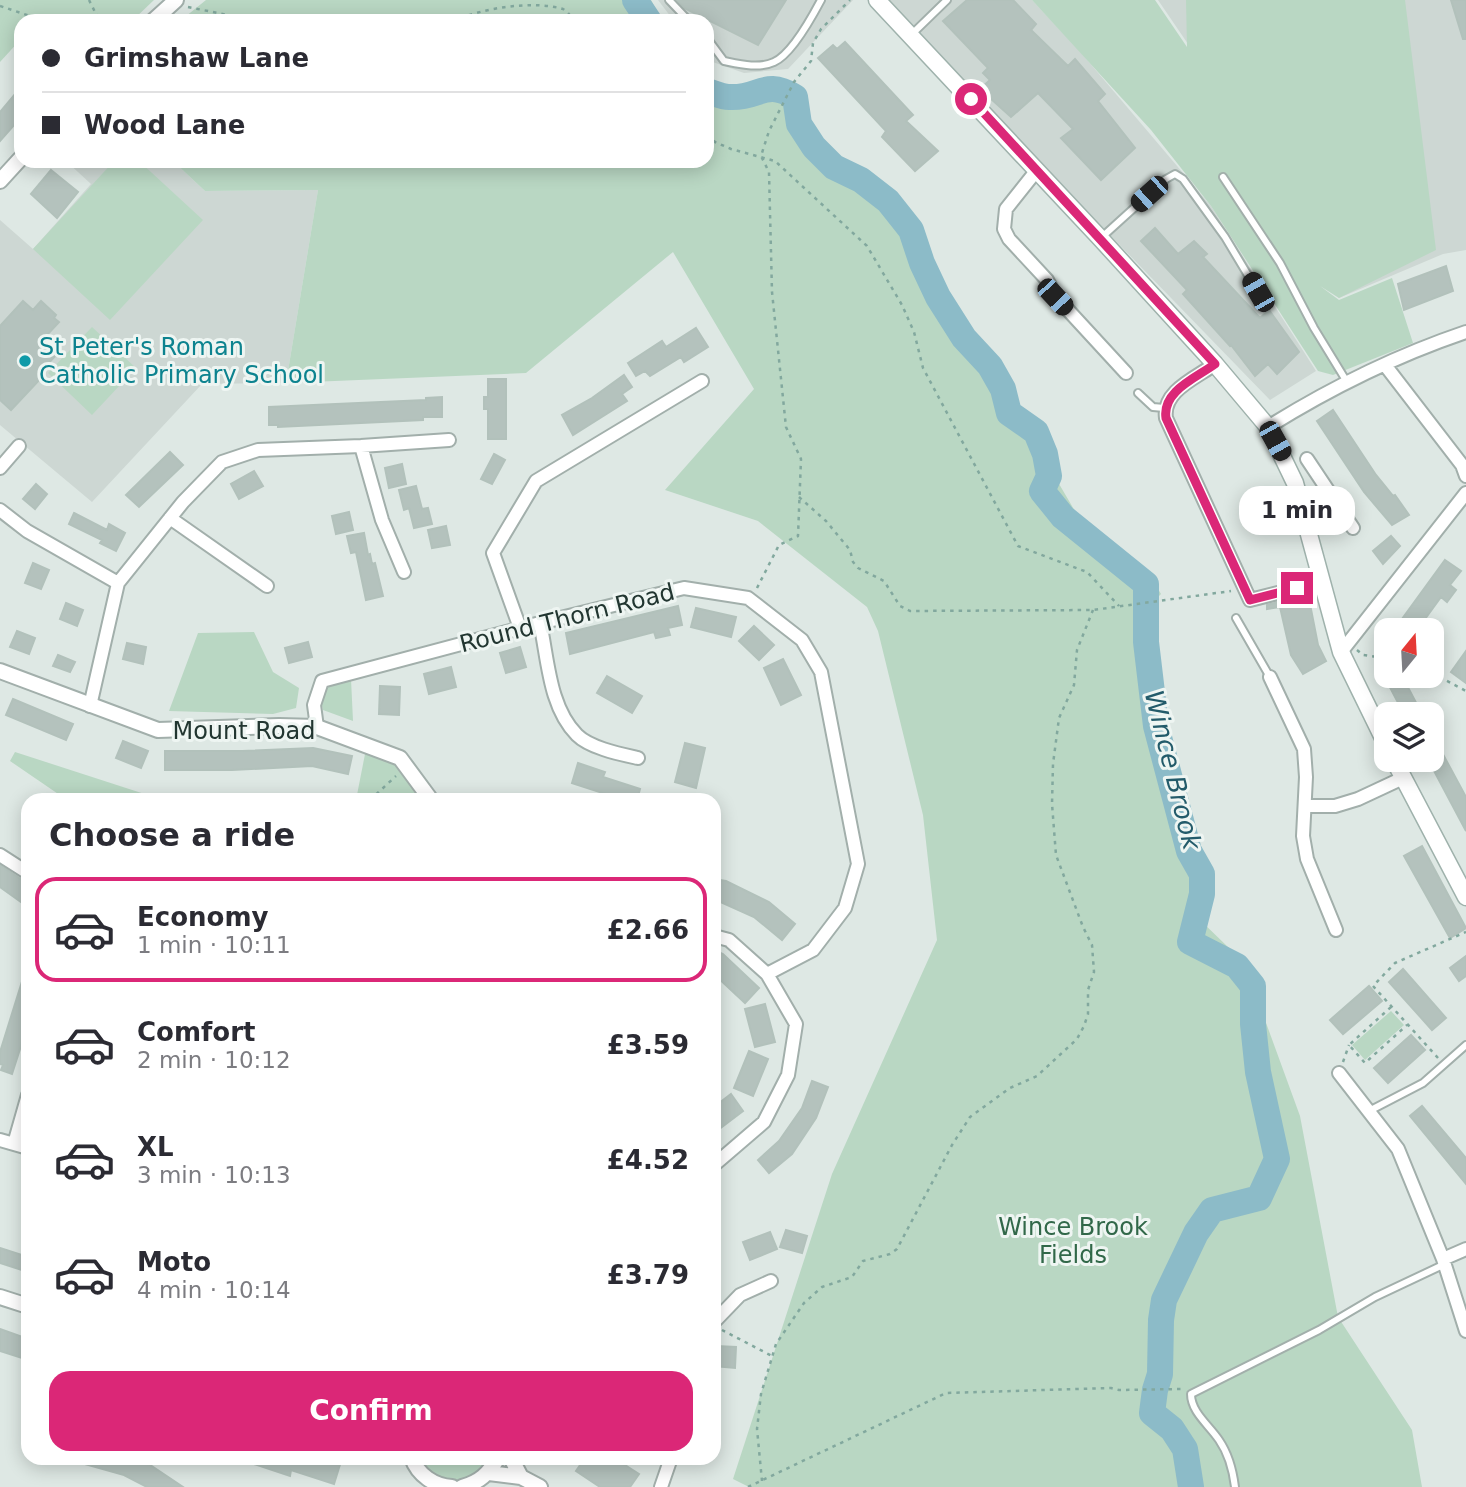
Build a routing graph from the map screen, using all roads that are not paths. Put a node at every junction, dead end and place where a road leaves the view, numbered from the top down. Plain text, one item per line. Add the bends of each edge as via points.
1 (669, 0) edge
2 (821, 0) edge
3 (877, 0) edge
4 (947, 0) edge
5 (180, 3) edge
6 (164, 14) edge
7 (682, 14) edge
8 (911, 36) junction
9 (714, 47) edge
10 (14, 166) edge
11 (1037, 170) junction
12 (1223, 177) dead end
13 (0, 181) edge
14 (1100, 238) junction
15 (1258, 292) dead end
16 (1466, 332) edge
17 (1215, 364) junction
18 (1385, 365) junction
19 (1126, 373) dead end
20 (702, 381) dead end
21 (1348, 384) junction
22 (1138, 393) dead end
23 (1165, 413) junction
24 (1268, 427) junction
25 (449, 440) dead end
26 (19, 446) dead end
27 (361, 446) junction
28 (1307, 459) dead end
29 (0, 468) edge
30 (1466, 476) edge
31 (1466, 493) edge
32 (0, 510) edge
33 (1345, 515) junction
34 (170, 518) junction
35 (1353, 527) dead end
36 (1310, 530) junction
37 (404, 572) dead end
38 (1321, 582) junction
39 (118, 583) junction
40 (267, 586) dead end
41 (1236, 618) dead end
42 (540, 623) junction
43 (520, 628) junction
44 (1345, 647) junction
45 (0, 671) edge
46 (1270, 677) joint
47 (90, 706) junction
48 (1374, 716) edge
49 (317, 727) junction
50 (638, 758) dead end
51 (1400, 772) edge
52 (1403, 778) junction
53 (426, 793) edge
54 (1305, 806) junction
55 (0, 855) edge
56 (21, 868) edge
57 (1466, 897) edge
58 (1336, 930) dead end
59 (721, 938) edge
60 (767, 974) junction
61 (1466, 1045) edge
62 (1339, 1073) road end
63 (1368, 1111) junction
64 (21, 1120) edge
65 (0, 1140) edge
66 (14, 1144) junction
67 (21, 1146) edge
68 (721, 1159) edge
69 (1466, 1249) edge
70 (1444, 1262) junction
71 (771, 1281) dead end
72 (0, 1297) edge
73 (21, 1304) edge
74 (721, 1316) edge
75 (1466, 1331) edge
76 (414, 1465) edge
77 (494, 1465) edge
78 (515, 1465) edge
79 (669, 1465) edge
80 (489, 1473) junction
81 (521, 1477) junction
82 (426, 1483) edge
83 (452, 1487) edge
84 (462, 1487) edge
85 (540, 1487) edge
86 (661, 1487) edge
87 (1235, 1487) edge

1 - 7 lane
2 - 9 lane via 788,51 774,63 724,61
3 - 8 main road
4 - 8 lane
5 - 6 street
8 - 11 main road
10 - 13 street
11 - 14 main road
11 - 19 street via 1006,209 1004,229 1107,361
12 - 21 lane via 1280,263
14 - 15 lane via 1175,174 1184,179 1225,237
14 - 17 main road
16 - 18 street
17 - 23 street via 1169,397
17 - 24 main road
18 - 21 street
18 - 30 street
20 - 43 street via 536,481 493,552
21 - 24 street via 1319,395
22 - 23 lane
23 - 38 street via 1247,595
24 - 36 main road via 1296,482
25 - 27 street
26 - 29 street
27 - 34 street via 258,450 222,462
27 - 37 street via 382,520
28 - 33 street
31 - 44 street
32 - 39 street via 27,531
33 - 35 street
33 - 36 street
34 - 39 street
34 - 40 street
36 - 38 main road
38 - 44 main road
39 - 47 street
41 - 46 lane
42 - 43 street, Round Thorn Road
42 - 50 street via 558,706 578,736 608,751
42 - 60 street, Round Thorn Road via 684,588 751,600 802,640 821,672 858,864 845,908 814,950
43 - 49 street, Round Thorn Road via 322,681 314,705
44 - 48 main road
45 - 47 street, Mount Road
46 - 54 street via 1304,749
47 - 49 street, Mount Road via 158,730
49 - 53 street, Mount Road via 400,758
51 - 52 main road
52 - 54 street via 1335,806
52 - 57 main road
54 - 58 street via 1307,859
55 - 56 street
59 - 60 street
60 - 68 street via 796,1024 788,1075 764,1122
61 - 63 lane via 1423,1083
62 - 63 street
63 - 70 street via 1398,1149
64 - 66 street
65 - 66 street
66 - 67 street
69 - 70 street
70 - 75 street
70 - 87 lane via 1191,1394 1191,1404 1221,1442
71 - 74 street via 740,1295
72 - 73 street
76 - 82 street
77 - 80 street
78 - 81 street
79 - 86 street
80 - 81 street
80 - 84 street
81 - 85 street
82 - 83 street

